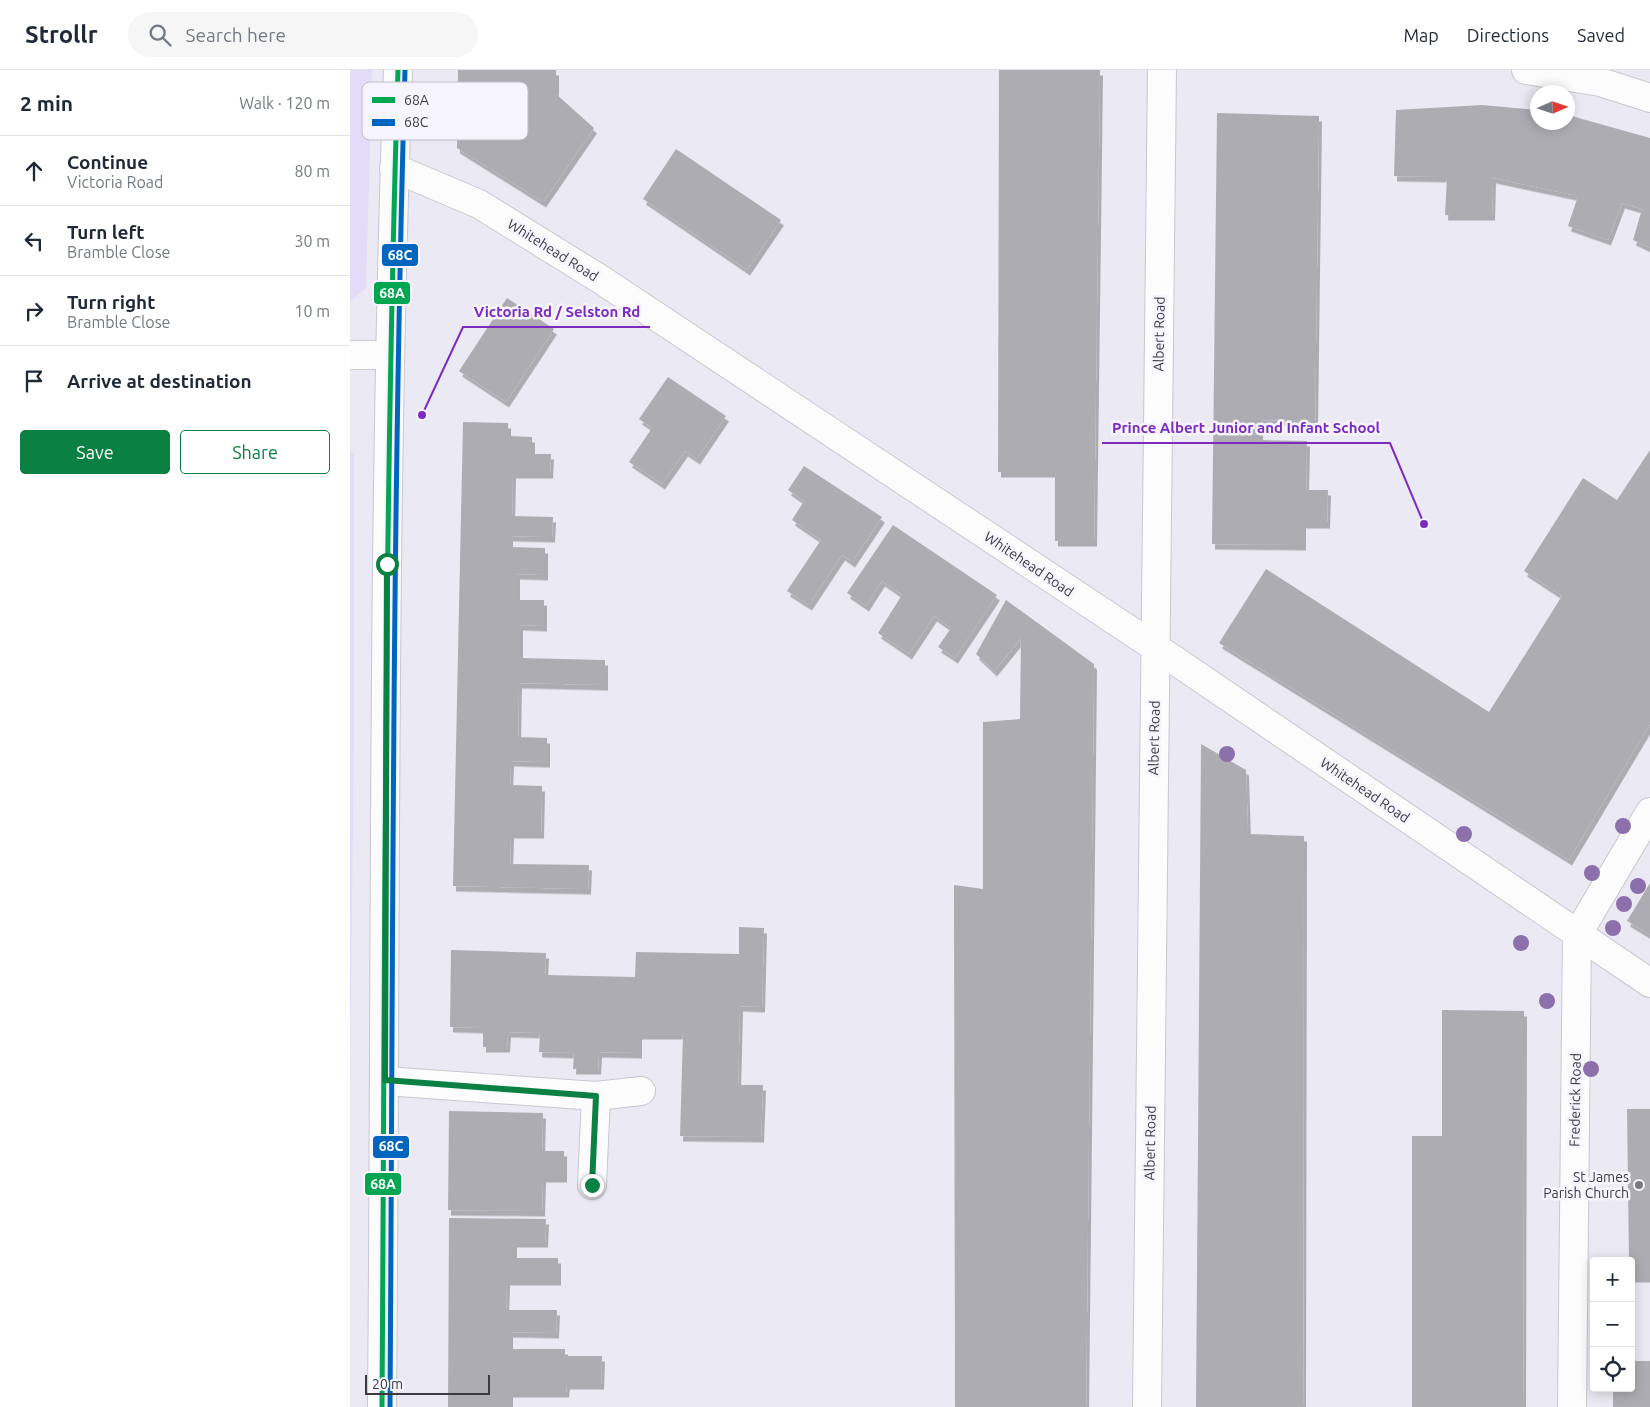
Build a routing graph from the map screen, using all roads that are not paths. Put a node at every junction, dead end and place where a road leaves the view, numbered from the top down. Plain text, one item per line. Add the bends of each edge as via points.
1 (1162, 70) edge
2 (1526, 70) edge
3 (1650, 98) edge
4 (395, 140) edge
5 (394, 168) junction
6 (350, 355) edge
7 (390, 355) junction
8 (1155, 648) junction
9 (1650, 812) edge
10 (1577, 935) junction
11 (1650, 983) edge
12 (385, 1080) junction
13 (641, 1091) dead end
14 (596, 1096) junction
15 (592, 1185) dead end
16 (382, 1407) edge
17 (1147, 1407) edge
18 (1572, 1407) edge

1 - 8 street, Albert Road
2 - 3 street via 1600,82
4 - 5 street
5 - 7 street
5 - 8 street, Whitehead Road via 479,204 592,274
6 - 7 street
7 - 12 street
8 - 10 street, Whitehead Road
8 - 17 street, Albert Road
9 - 10 street
10 - 11 street, Whitehead Road
10 - 18 street, Frederick Road
12 - 14 street
12 - 16 street
13 - 14 street
14 - 15 street

